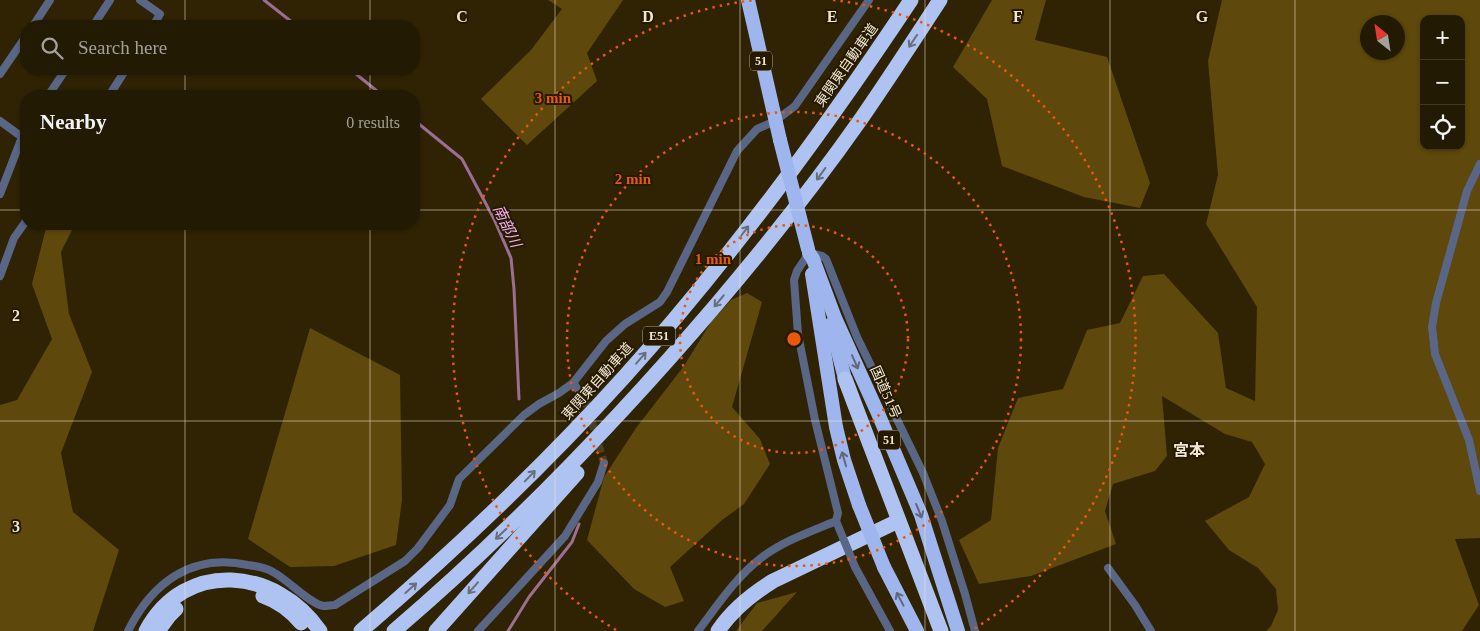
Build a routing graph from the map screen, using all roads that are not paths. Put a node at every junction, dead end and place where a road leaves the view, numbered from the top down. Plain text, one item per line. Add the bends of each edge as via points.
1 (50, 0) edge
2 (110, 0) edge
3 (140, 0) edge
4 (748, 0) edge
5 (869, 0) edge
6 (910, 0) edge
7 (940, 0) edge
8 (36, 20) edge
9 (97, 20) edge
10 (156, 20) edge
11 (20, 45) edge
12 (0, 74) edge
13 (62, 75) edge
14 (122, 75) edge
15 (52, 90) edge
16 (113, 90) edge
17 (0, 121) edge
18 (775, 121) junction
19 (20, 133) edge
20 (20, 148) edge
21 (1480, 164) edge
22 (0, 194) edge
23 (20, 230) edge
24 (808, 251) junction
25 (0, 276) edge
26 (824, 287) junction
27 (822, 329) junction
28 (845, 379) junction
29 (573, 383) junction
30 (585, 399) tunnel mouth
31 (617, 417) junction
32 (604, 463) tunnel mouth
33 (1480, 491) edge
34 (836, 521) junction
35 (898, 521) junction
36 (1108, 568) dead end
37 (394, 603) junction
38 (316, 630) edge
39 (128, 631) edge
40 (146, 631) edge
41 (158, 631) edge
42 (356, 631) edge
43 (361, 631) edge
44 (394, 631) edge
45 (436, 631) edge
46 (478, 631) edge
47 (698, 631) edge
48 (718, 631) edge
49 (890, 631) edge
50 (917, 631) edge
51 (941, 631) edge
52 (958, 631) edge
53 (975, 631) edge
54 (1151, 631) edge

1 - 8 street
2 - 9 street
3 - 10 street via 160,14
4 - 18 highway, 国道51号 / 51
5 - 18 street via 795,106
37 -> 6 highway, 東関東自動車道 / E51 via 522,484 610,393 684,308 834,112
7 -> 31 highway, E51 via 812,186 755,259
11 - 12 street
13 - 15 street
14 - 16 street
17 - 19 street
18 - 24 highway, 国道51号 / 51, bridge
18 - 29 street via 757,129 737,151 660,302 625,324 606,341
20 - 22 street
21 - 33 street via 1468,191 1432,326 1435,354 1469,440
23 - 25 street
24 - 26 highway, 国道51号 / 51
24 - 27 highway, 国道51号 / 51
24 - 34 street via 794,280 798,334 838,513
24 - 53 street via 826,259 857,338 924,473
26 - 28 highway
26 -> 52 highway, 国道51号 / 51 via 921,515
27 - 28 highway
50 -> 27 highway, 国道51号 / 51, bridge via 884,567 844,460 827,379
28 - 35 highway
29 - 30 street
29 - 39 street via 524,415 459,479 450,505 405,561 335,605 322,606 312,602 273,572 234,562 212,563 191,567 173,576 144,603
31 -> 44 highway, E51 via 531,505
31 -> 45 highway via 584,465
32 - 46 street via 598,482 566,536
34 - 47 street via 781,545 759,559
34 - 49 street, bridge via 855,566
35 - 48 highway via 773,580 738,607
35 - 51 highway
36 - 54 street
37 - 42 highway
37 - 43 highway, 東関東自動車道 / E51
38 - 40 highway via 291,600 280,593 250,581 234,580 206,582 177,596 154,618
38 - 41 highway via 270,598 248,591 226,590 206,592 187,601 169,616

